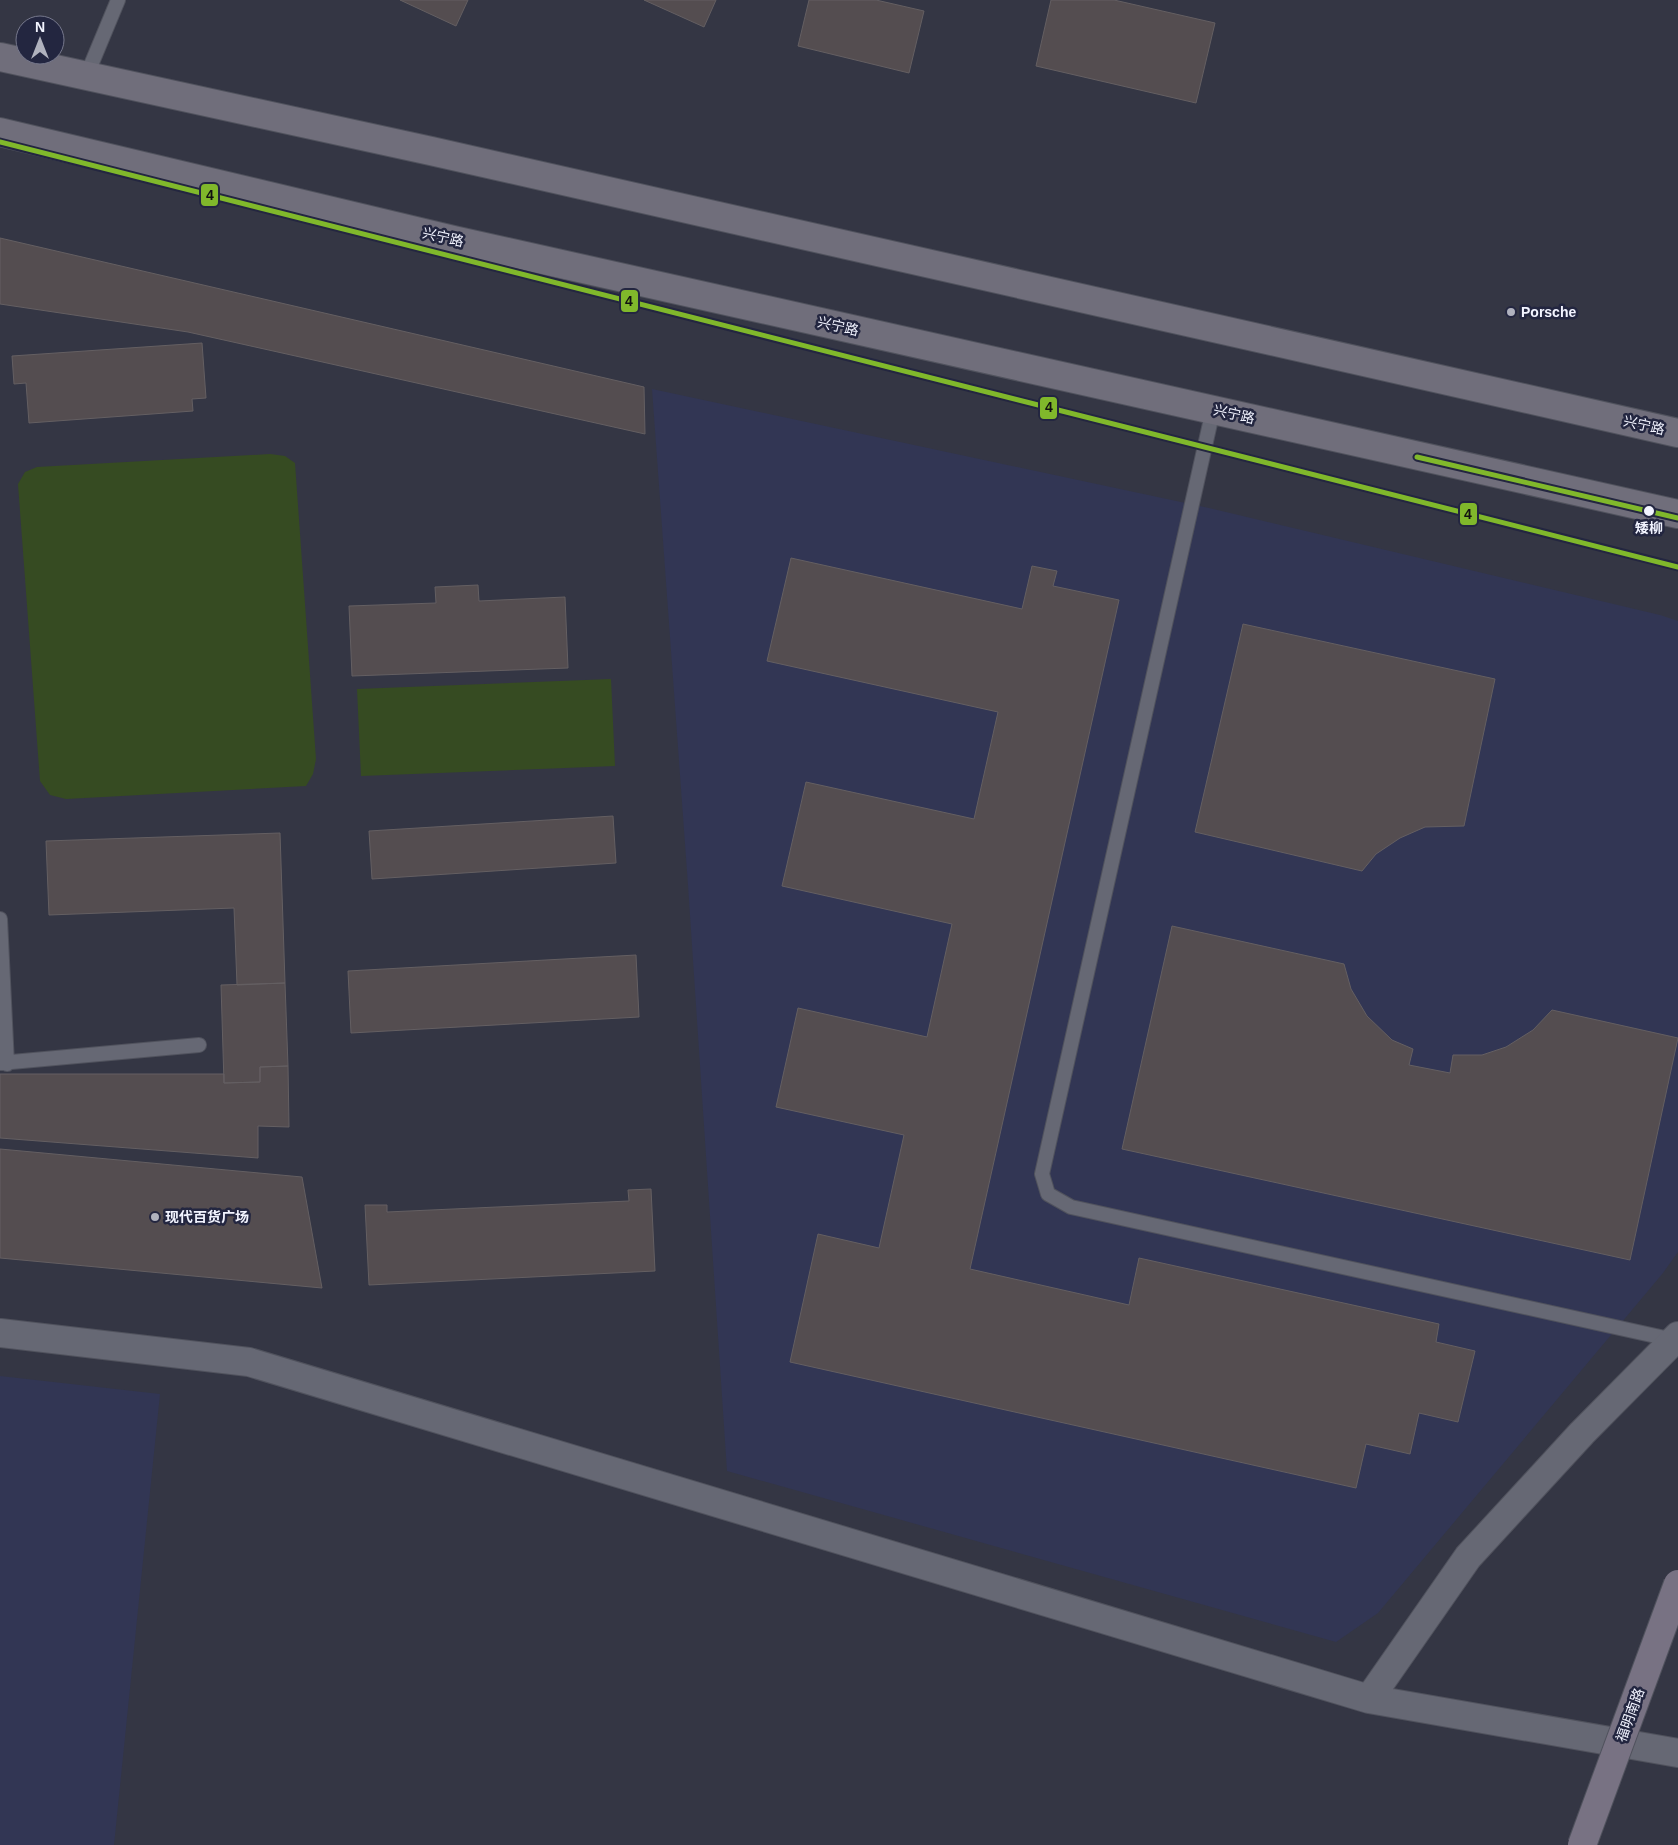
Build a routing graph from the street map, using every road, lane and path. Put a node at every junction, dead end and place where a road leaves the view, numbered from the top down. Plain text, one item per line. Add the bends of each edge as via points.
1 (118, 0) edge
2 (0, 57) edge
3 (86, 77) junction
4 (0, 132) edge
5 (1213, 410) junction
6 (1678, 433) edge
7 (1678, 514) edge
8 (0, 919) edge
9 (199, 1045) dead end
10 (4, 1063) edge
11 (0, 1332) edge
12 (1676, 1338) edge
13 (1678, 1584) edge
14 (1369, 1699) junction
15 (1678, 1753) edge
16 (1582, 1845) edge

1 - 3 lane
2 - 3 main road, 兴宁路
3 - 6 main road, 兴宁路 via 431,151
4 - 5 main road, 兴宁路 via 454,240
5 - 7 main road, 兴宁路
5 - 12 lane via 1042,1174 1048,1194 1071,1207
8 - 10 lane
9 - 10 lane
11 - 14 street via 249,1362
12 - 14 street via 1582,1433 1468,1558
13 - 16 main road, 福明南路, bridge
14 - 15 street

